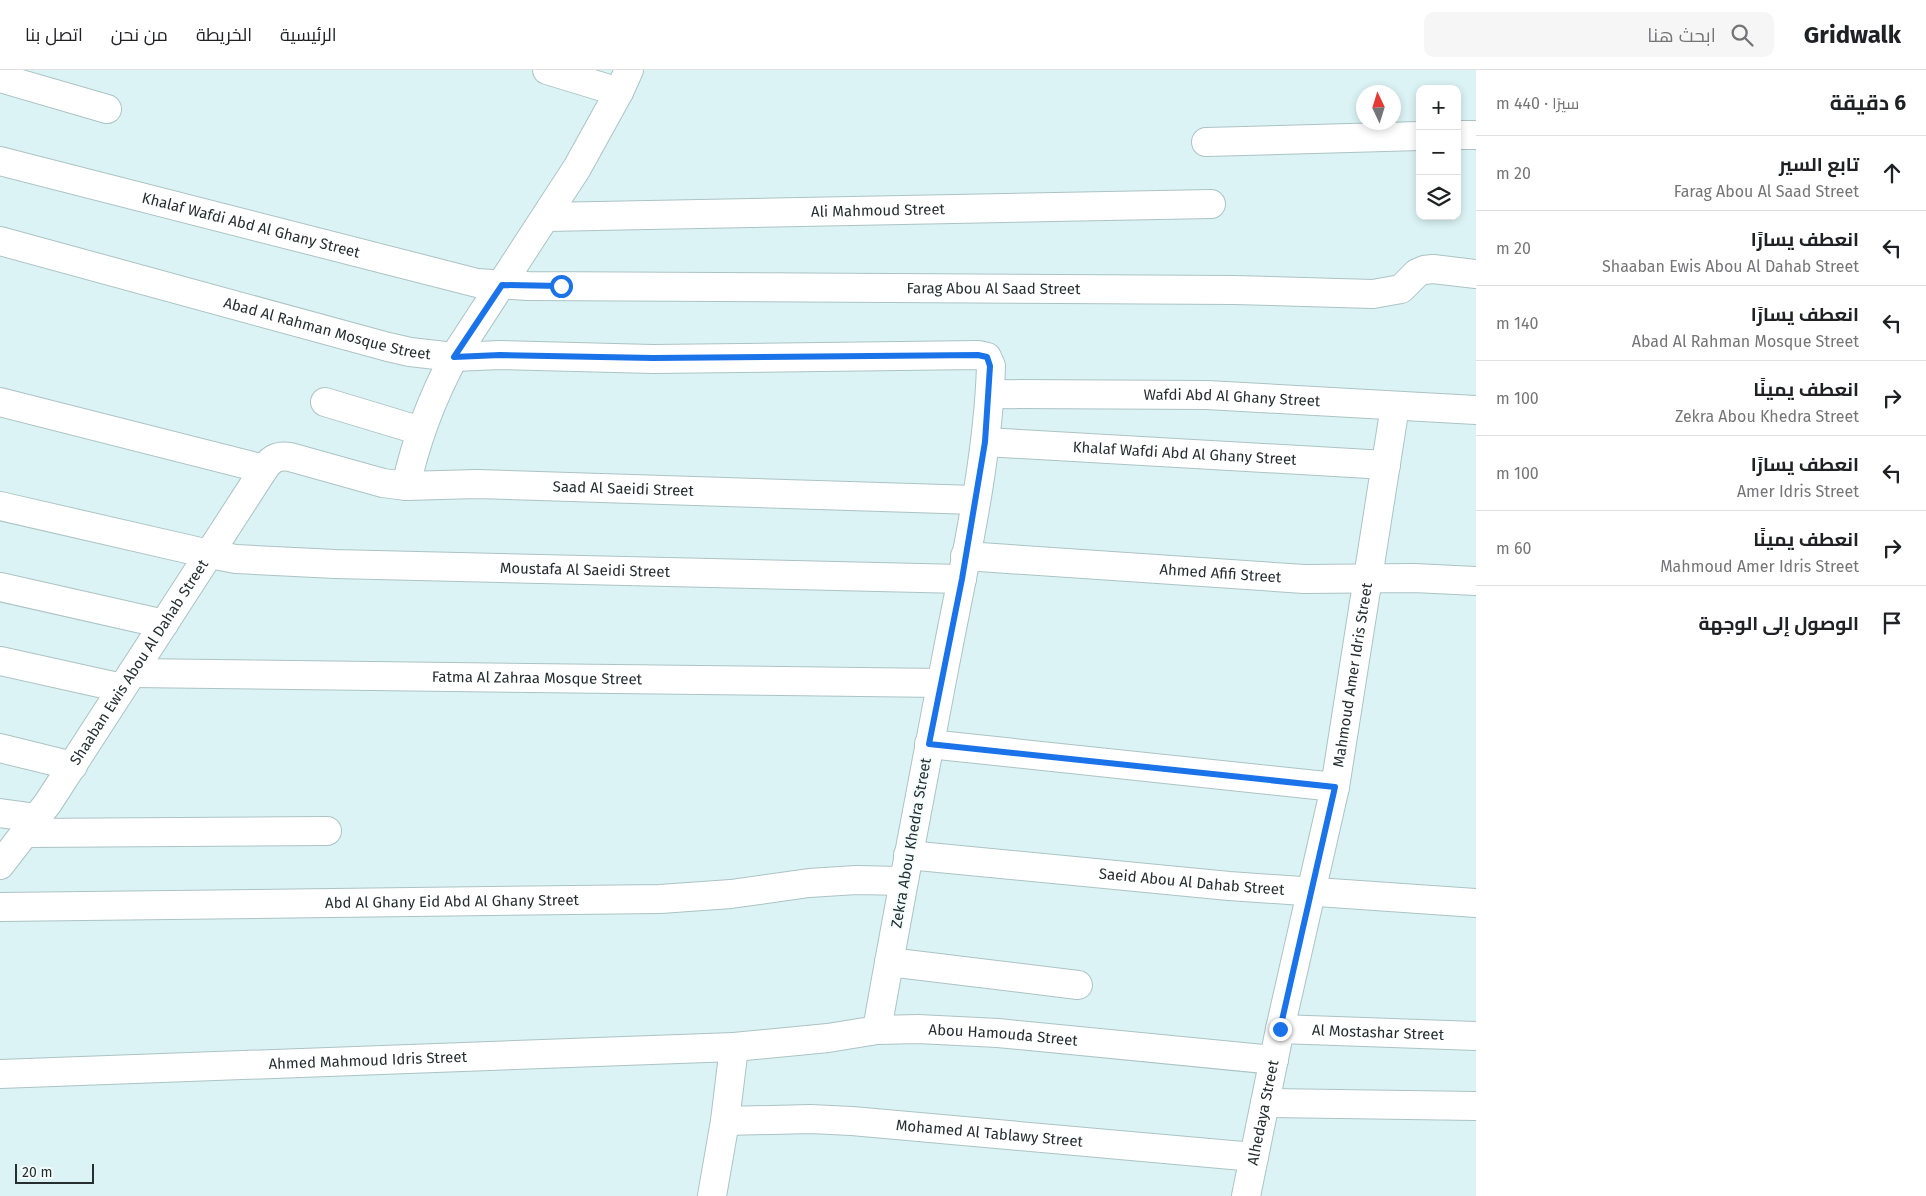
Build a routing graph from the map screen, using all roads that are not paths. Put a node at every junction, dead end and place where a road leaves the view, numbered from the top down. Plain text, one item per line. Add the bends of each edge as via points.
1 (547, 70) edge
2 (0, 78) edge
3 (624, 81) edge
4 (107, 109) dead end
5 (1461, 135) edge
6 (1476, 135) edge
7 (1416, 136) edge
8 (1206, 142) dead end
9 (0, 161) edge
10 (1210, 204) dead end
11 (546, 217) junction
12 (0, 241) edge
13 (1476, 274) edge
14 (502, 285) junction
15 (454, 357) junction
16 (989, 360) joint
17 (990, 394) junction
18 (0, 402) edge
19 (325, 402) dead end
20 (1395, 406) junction
21 (1476, 410) edge
22 (421, 431) junction
23 (985, 442) junction
24 (269, 463) junction
25 (1386, 465) junction
26 (406, 486) junction
27 (975, 500) junction
28 (0, 506) edge
29 (209, 554) junction
30 (964, 568) junction
31 (1369, 578) junction
32 (1476, 581) edge
33 (0, 587) edge
34 (164, 624) junction
35 (0, 660) edge
36 (127, 681) junction
37 (941, 683) junction
38 (929, 744) junction
39 (0, 748) edge
40 (72, 766) junction
41 (1335, 787) junction
42 (0, 813) edge
43 (31, 825) junction
44 (328, 831) dead end
45 (908, 855) junction
46 (0, 865) edge
47 (904, 881) junction
48 (1312, 892) junction
49 (1476, 903) edge
50 (0, 907) edge
51 (889, 962) junction
52 (1078, 985) dead end
53 (1280, 1029) junction
54 (877, 1030) junction
55 (1476, 1036) edge
56 (734, 1047) junction
57 (1274, 1060) junction
58 (0, 1074) edge
59 (1265, 1103) junction
60 (1476, 1106) edge
61 (725, 1121) junction
62 (1254, 1157) junction
63 (712, 1196) edge
64 (1246, 1196) edge

1 - 3 street
2 - 4 street
3 - 11 street via 577,168
5 - 6 street
7 - 8 street
9 - 14 street, Khalaf Wafdi Abd Al Ghany Street via 459,279
10 - 11 street, Ali Mahmoud Street
11 - 14 street
12 - 15 street, Abad Al Rahman Mosque Street via 388,347
13 - 14 street, Farag Abou Al Saad Street via 1424,270 1401,289 1373,294
14 - 15 street
15 - 16 street, Abad Al Rahman Mosque Street via 978,355
15 - 22 street
16 - 17 street, Zekra Abou Khedra Street
17 - 20 street, Wafdi Abd Al Ghany Street via 1207,395
17 - 23 street, Zekra Abou Khedra Street
18 - 24 street, Saad Al Saeidi Street
19 - 22 street
20 - 21 street, Wafdi Abd Al Ghany Street
20 - 25 street, Mahmoud Amer Idris Street
22 - 26 street
23 - 25 street, Khalaf Wafdi Abd Al Ghany Street
23 - 27 street, Zekra Abou Khedra Street
24 - 26 street, Saad Al Saeidi Street via 282,456 290,457 383,483
24 - 29 street, Shaaban Ewis Abou Al Dahab Street
25 - 31 street, Mahmoud Amer Idris Street
26 - 27 street, Saad Al Saeidi Street via 477,484
27 - 30 street, Zekra Abou Khedra Street
28 - 29 street, Moustafa Al Saeidi Street
29 - 30 street, Moustafa Al Saeidi Street via 236,559 336,564
29 - 34 street, Shaaban Ewis Abou Al Dahab Street
30 - 31 street, Ahmed Afifi Street
30 - 37 street, Zekra Abou Khedra Street
31 - 32 street, Ahmed Afifi Street
31 - 41 street, Mahmoud Amer Idris Street
33 - 34 street
34 - 36 street, Shaaban Ewis Abou Al Dahab Street
35 - 36 street, Fatma Al Zahraa Mosque Street
36 - 37 street, Fatma Al Zahraa Mosque Street
36 - 40 street, Shaaban Ewis Abou Al Dahab Street
37 - 38 street, Zekra Abou Khedra Street
38 - 41 street
38 - 45 street, Zekra Abou Khedra Street
39 - 40 street
40 - 43 street, Shaaban Ewis Abou Al Dahab Street
41 - 48 street, Mahmoud Amer Idris Street
42 - 43 street
43 - 44 street
43 - 46 street, Shaaban Ewis Abou Al Dahab Street
45 - 47 street, Zekra Abou Khedra Street
45 - 48 street, Saeid Abou Al Dahab Street
47 - 50 street, Abd Al Ghany Eid Abd Al Ghany Street via 809,883 730,894 660,899
47 - 51 street, Zekra Abou Khedra Street
48 - 49 street, Saeid Abou Al Dahab Street
48 - 53 street, Mahmoud Amer Idris Street
51 - 52 street
51 - 54 street, Zekra Abou Khedra Street
53 - 55 street, Al Mostashar Street
53 - 57 street, Alhedaya Street
54 - 56 street, Abou Hamouda Street
54 - 57 street, Abou Hamouda Street via 998,1033
56 - 58 street, Ahmed Mahmoud Idris Street
56 - 61 street
57 - 59 street, Alhedaya Street
59 - 60 street
59 - 62 street, Alhedaya Street
61 - 62 street, Mohamed Al Tablawy Street via 852,1121
61 - 63 street
62 - 64 street, Alhedaya Street

